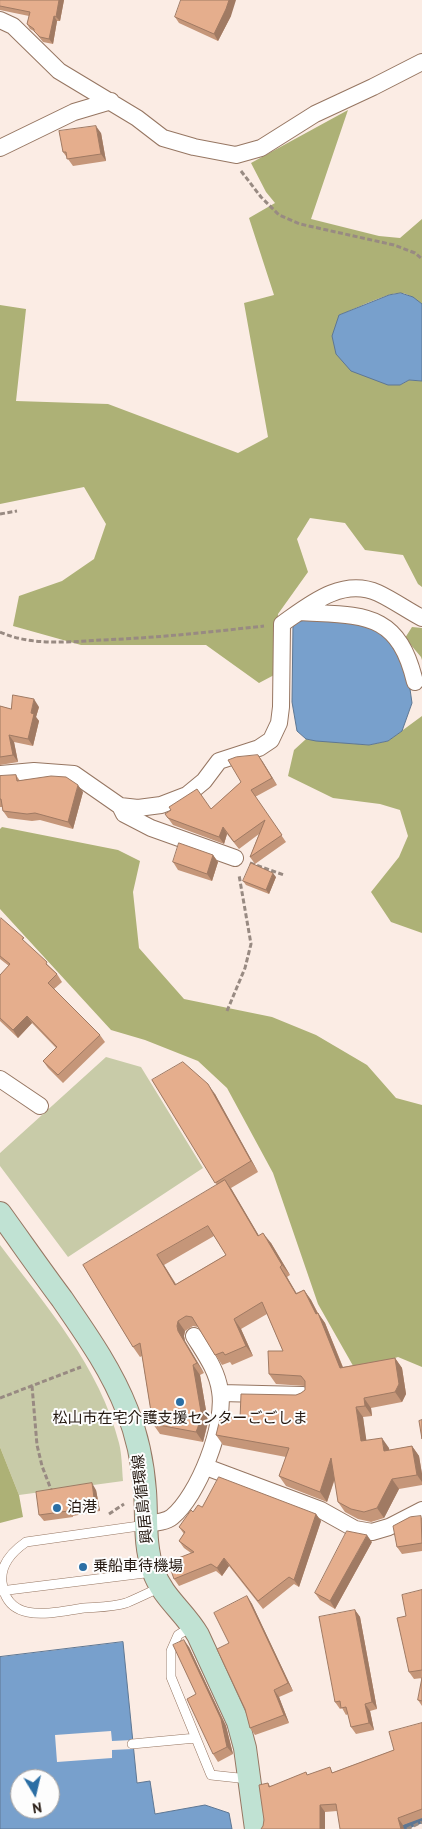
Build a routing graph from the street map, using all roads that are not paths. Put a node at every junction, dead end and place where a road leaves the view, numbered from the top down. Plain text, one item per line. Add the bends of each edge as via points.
1 (0, 20) edge
2 (422, 62) edge
3 (111, 101) junction
4 (0, 148) edge
5 (300, 612) junction
6 (422, 618) edge
7 (415, 682) dead end
8 (0, 774) edge
9 (120, 806) junction
10 (236, 858) road end
11 (0, 1079) edge
12 (40, 1106) dead end
13 (0, 1213) edge
14 (194, 1336) edge
15 (221, 1393) junction
16 (303, 1395) edge
17 (206, 1467) junction
18 (422, 1510) edge
19 (146, 1524) junction
20 (158, 1579) junction
21 (2, 1591) edge
22 (192, 1626) junction
23 (196, 1738) junction
24 (132, 1744) dead end
25 (249, 1779) junction
26 (256, 1829) edge

1 - 3 street via 13,26 59,71
2 - 3 street via 315,114 261,148 236,155 162,138
3 - 4 street via 74,112
5 - 6 street via 329,593 347,588 376,592
5 - 7 street via 352,616 378,622 396,637 410,661
5 - 9 street via 282,624 281,707 279,723 270,740 259,748 219,761 204,781 187,795 153,806
8 - 9 street via 34,771 74,774
9 - 10 street via 124,814 151,828
11 - 12 street
13 - 19 main road, 興居島循環線 via 92,1342 119,1389 138,1447
14 - 15 street via 215,1369
15 - 16 street
15 - 17 street via 218,1426
17 - 18 street via 321,1510 355,1529 372,1532
17 - 19 street via 187,1502 170,1519
19 - 20 main road, 興居島循環線 via 148,1555
19 - 21 lane via 26,1542 13,1551 5,1564
20 - 21 lane
20 - 21 lane via 124,1604 33,1614 17,1609
20 - 22 main road, 興居島循環線 via 167,1598
22 - 23 lane via 178,1635 171,1651 171,1677
22 - 25 main road, 興居島循環線 via 238,1722
23 - 24 lane
23 - 25 lane via 211,1775
25 - 26 main road, 興居島循環線

